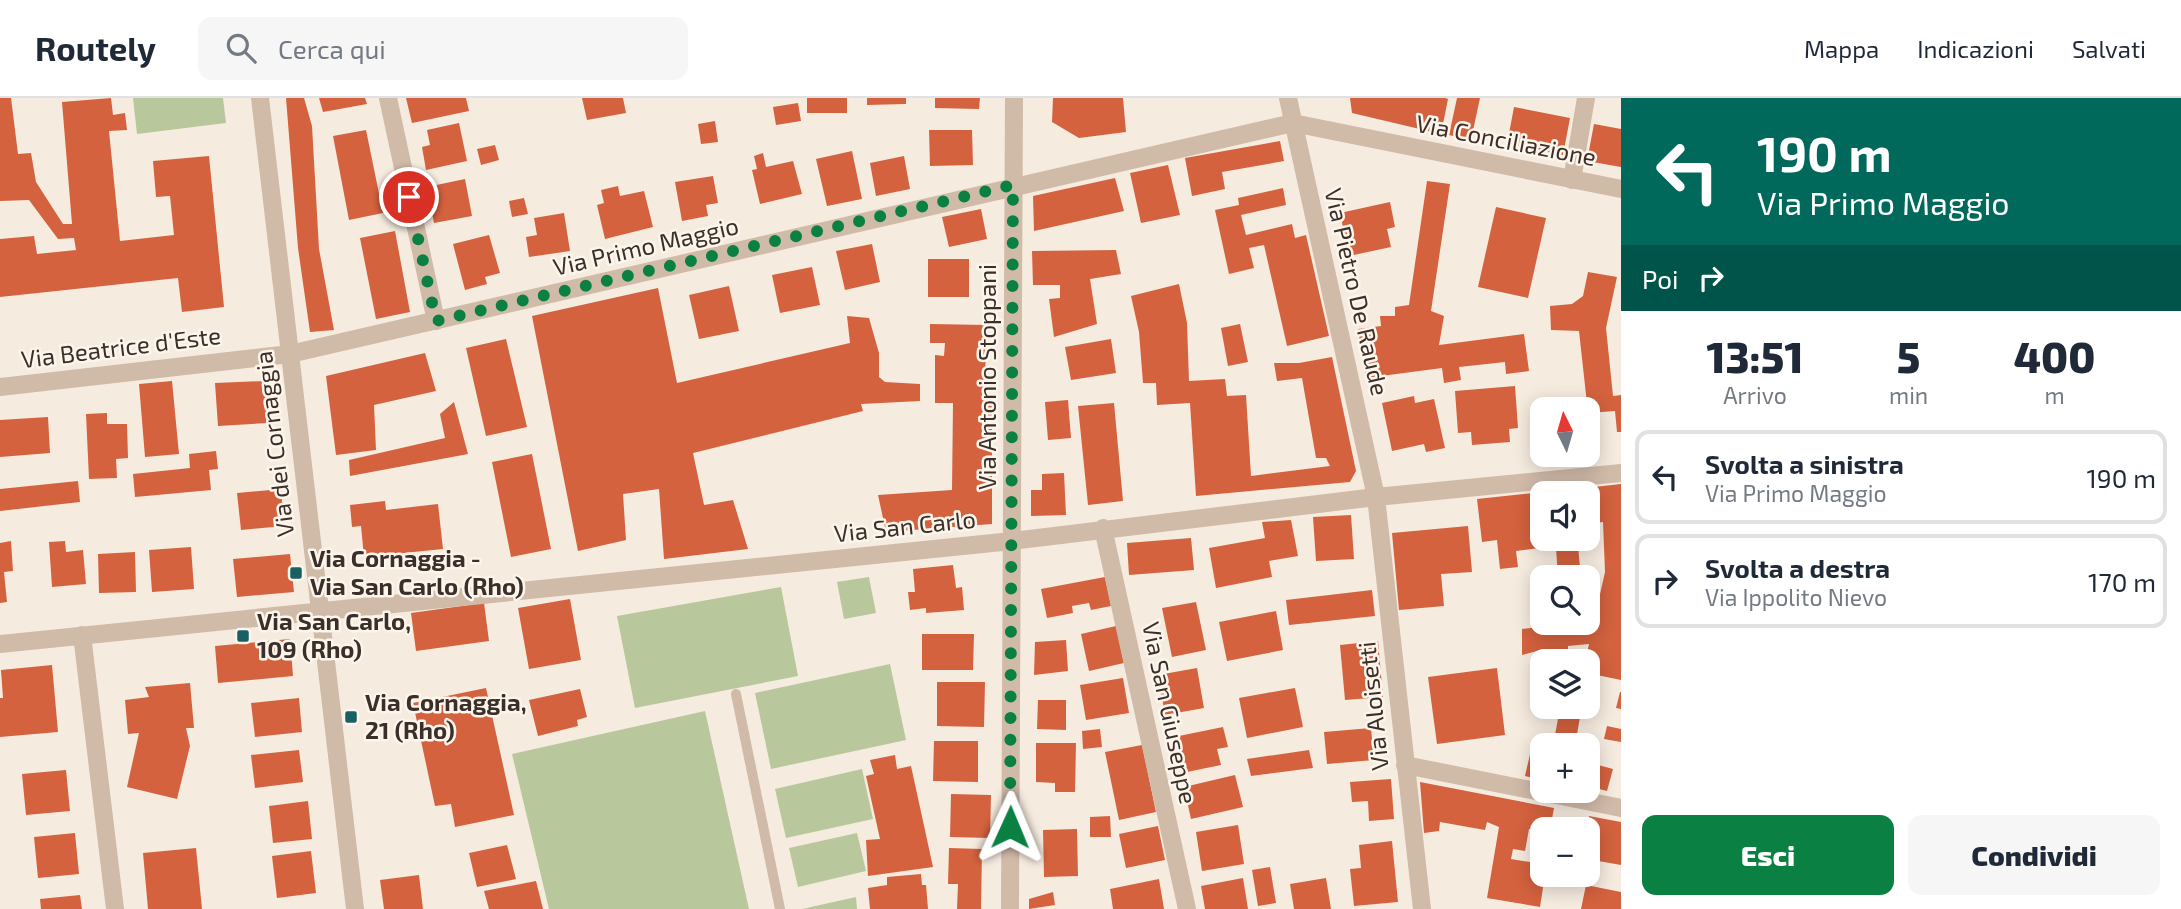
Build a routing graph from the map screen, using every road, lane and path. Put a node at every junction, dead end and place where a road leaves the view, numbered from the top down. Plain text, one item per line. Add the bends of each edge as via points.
1 (260, 98) edge
2 (388, 98) edge
3 (1014, 98) edge
4 (1288, 98) edge
5 (1586, 98) edge
6 (1293, 123) junction
7 (1572, 180) junction
8 (1013, 185) junction
9 (1621, 189) edge
10 (436, 321) junction
11 (290, 354) junction
12 (0, 387) edge
13 (1621, 473) edge
14 (1376, 497) junction
15 (1103, 528) junction
16 (1012, 541) junction
17 (320, 611) junction
18 (82, 635) junction
19 (0, 645) edge
20 (736, 694) dead end
21 (1405, 765) junction
22 (1621, 808) edge
23 (115, 909) edge
24 (355, 909) edge
25 (780, 909) edge
26 (1010, 909) edge
27 (1187, 909) edge
28 (1422, 909) edge

1 - 11 street, Via dei Cornaggia
2 - 10 street
3 - 8 street, Via Antonio Stoppani
4 - 6 street, Via Pietro De Raude
5 - 7 street
6 - 7 street, Via Conciliazione
6 - 8 street, Via Conciliazione
6 - 14 street, Via Pietro De Raude
7 - 9 street, Via Conciliazione
8 - 10 street, Via Primo Maggio
8 - 16 street, Via Antonio Stoppani
10 - 11 street, Via Primo Maggio
11 - 12 street, Via Beatrice d'Este
11 - 17 street, Via dei Cornaggia
13 - 14 street, Via San Carlo
14 - 15 street, Via San Carlo
14 - 21 street, Via Aloisetti
15 - 16 street, Via San Carlo
15 - 27 street, Via San Giuseppe
16 - 17 street, Via San Carlo
16 - 26 street, Via Antonio Stoppani
17 - 18 street, Via San Carlo
17 - 24 street, Via dei Cornaggia
18 - 19 street, Via San Carlo
18 - 23 street
20 - 25 lane
21 - 22 street
21 - 28 street, Via Aloisetti

